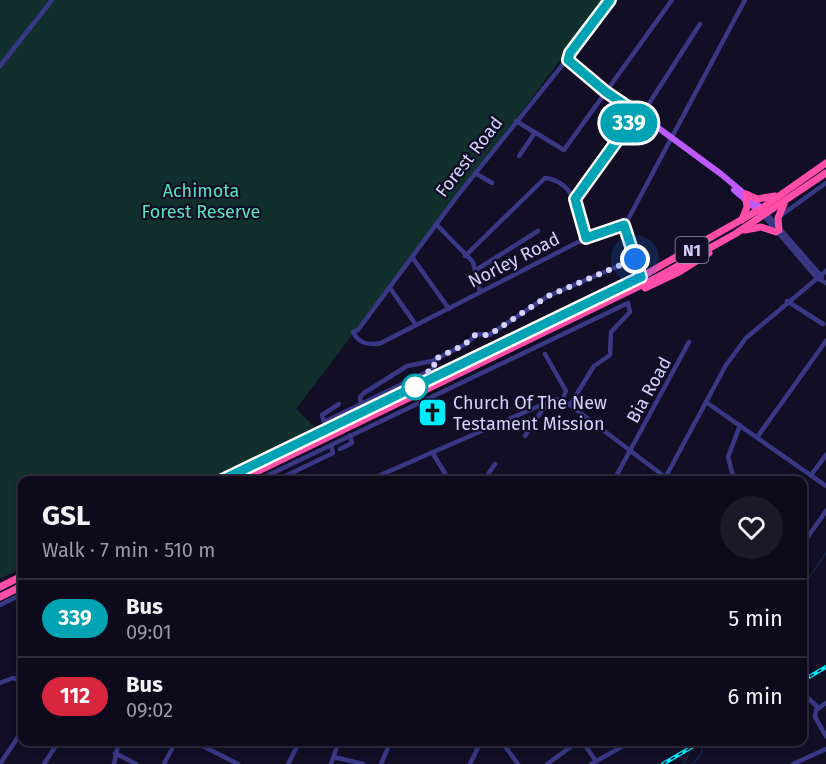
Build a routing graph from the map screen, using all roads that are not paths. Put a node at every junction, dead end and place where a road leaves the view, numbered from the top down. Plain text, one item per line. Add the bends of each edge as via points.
1 (52, 0) edge
2 (610, 0) edge
3 (672, 0) edge
4 (745, 0) edge
5 (700, 24) dead end
6 (568, 58) junction
7 (0, 66) edge
8 (606, 92) junction
9 (639, 114) junction
10 (516, 121) junction
11 (534, 134) junction
12 (670, 139) junction
13 (519, 156) dead end
14 (826, 158) edge
15 (826, 163) edge
16 (475, 173) junction
17 (826, 173) edge
18 (802, 180) junction
19 (492, 183) dead end
20 (826, 183) edge
21 (786, 192) junction
22 (746, 197) junction
23 (575, 199) junction
24 (785, 201) junction
25 (763, 212) junction
26 (777, 218) junction
27 (742, 220) junction
28 (436, 224) junction
29 (624, 225) junction
30 (538, 231) dead end
31 (778, 231) junction
32 (735, 234) junction
33 (586, 238) junction
34 (465, 256) junction
35 (412, 257) junction
36 (635, 259) junction
37 (476, 270) junction
38 (826, 271) edge
39 (641, 277) junction
40 (819, 277) junction
41 (826, 283) edge
42 (390, 288) junction
43 (480, 292) junction
44 (787, 301) junction
45 (449, 309) junction
46 (823, 324) dead end
47 (416, 325) junction
48 (353, 332) joint
49 (826, 341) edge
50 (689, 342) dead end
51 (545, 354) dead end
52 (432, 361) junction
53 (437, 372) junction
54 (562, 400) junction
55 (548, 401) junction
56 (706, 402) junction
57 (339, 404) dead end
58 (362, 405) junction
59 (570, 405) junction
60 (741, 425) junction
61 (350, 435) junction
62 (525, 436) dead end
63 (758, 436) junction
64 (331, 445) junction
65 (340, 449) dead end
66 (631, 449) junction
67 (432, 452) junction
68 (826, 455) edge
69 (300, 460) junction
70 (495, 464) dead end
71 (304, 467) junction
72 (380, 474) joint
73 (811, 475) junction
74 (230, 476) edge
75 (248, 476) edge
76 (266, 476) edge
77 (285, 476) edge
78 (376, 476) edge
79 (447, 476) edge
80 (487, 476) edge
81 (616, 476) edge
82 (663, 476) edge
83 (669, 476) edge
84 (733, 476) edge
85 (826, 486) edge
86 (826, 512) edge
87 (807, 538) edge
88 (18, 578) edge
89 (0, 587) edge
90 (18, 588) edge
91 (18, 596) edge
92 (0, 597) edge
93 (0, 605) edge
94 (18, 679) edge
95 (0, 683) edge
96 (807, 697) edge
97 (826, 703) edge
98 (819, 708) junction
99 (18, 736) edge
100 (826, 736) edge
101 (56, 746) edge
102 (117, 746) edge
103 (173, 746) edge
104 (203, 746) edge
105 (297, 746) edge
106 (337, 746) edge
107 (389, 746) edge
108 (479, 746) edge
109 (573, 746) edge
110 (583, 746) edge
111 (623, 746) edge
112 (508, 747) edge
113 (826, 749) edge
114 (115, 753) junction
115 (334, 757) junction
116 (593, 762) edge
117 (0, 764) edge
118 (44, 764) edge
119 (114, 764) edge
120 (136, 764) edge
121 (164, 764) edge
122 (238, 764) edge
123 (288, 764) edge
124 (331, 764) edge
125 (363, 764) edge
126 (381, 764) edge
127 (470, 764) edge
128 (518, 764) edge
129 (547, 764) edge
130 (793, 764) edge

1 - 7 street
2 - 6 main road, Forest Road
3 - 8 street
4 - 12 street
5 - 9 street
6 - 8 main road
6 - 10 street, Forest Road
8 - 9 main road
8 - 11 street via 564,150
9 - 12 main road
9 - 23 street
10 - 11 street
10 - 16 street, Forest Road
11 - 13 street
12 - 22 main road
12 - 29 street
14 - 18 highway
15 - 18 highway, N1
16 - 19 street
16 - 28 street, Forest Road
17 - 24 highway, N1
18 - 21 highway, N1
20 - 26 street
21 - 22 highway via 764,199
21 - 25 highway, N1
22 - 25 main road
22 - 27 highway
23 - 33 street
23 - 34 street via 566,188 545,178
24 - 25 highway, N1
24 - 26 highway
25 - 27 highway, N1
25 - 31 street
25 - 32 highway, N1
26 - 31 highway
27 - 39 highway, N1
28 - 34 street
28 - 35 street, Forest Road
29 - 33 street, Norley Road
29 - 36 street
30 - 37 street
31 - 32 highway via 761,227
31 - 40 street
32 - 75 highway, N1 via 680,272 626,294
33 - 43 street, Norley Road
34 - 37 street
35 - 42 street, Forest Road
35 - 45 street
36 - 39 street
36 - 52 street via 548,296 500,329 486,336 475,335
37 - 43 street
38 - 40 street
39 - 53 highway, N1
40 - 41 street
40 - 44 street
42 - 47 street
42 - 48 street, Forest Road
43 - 45 street, Norley Road
44 - 46 street
44 - 56 street via 746,338
45 - 47 street, Norley Road
47 - 48 street, Norley Road via 376,344 360,341
49 - 63 street
50 - 66 street, Bia Road
51 - 54 street via 566,391
52 - 53 street
52 - 58 street via 407,366 394,374 364,393 360,397
53 - 58 street
53 - 74 highway, N1
54 - 55 street
54 - 59 street
55 - 62 street
55 - 67 street
56 - 60 street
56 - 83 street
57 - 58 street via 322,415 324,422
59 - 61 street via 594,366 610,355 611,332 630,312 628,303
59 - 66 street
60 - 63 street
60 - 84 street via 728,457
61 - 64 street
61 - 65 street via 352,442
63 - 73 street
64 - 69 street
64 - 71 street via 333,453
66 - 81 street, Bia Road
66 - 82 street
67 - 72 street
67 - 79 street
68 - 73 street
69 - 71 street
69 - 76 street
70 - 80 street
71 - 77 street
72 - 78 street
73 - 85 street
86 - 87 street
88 - 89 highway
90 - 92 highway
91 - 93 street
94 - 95 street
96 - 98 street
97 - 98 street
98 - 100 street via 815,717
99 - 117 street
101 - 118 street
102 - 114 street
103 - 121 street
104 - 122 street
105 - 123 street
106 - 115 street
107 - 126 street
108 - 127 street
109 - 129 street
110 - 116 street
111 - 116 street
112 - 128 street
113 - 130 street
114 - 119 street
114 - 120 street
115 - 124 street
115 - 125 street

